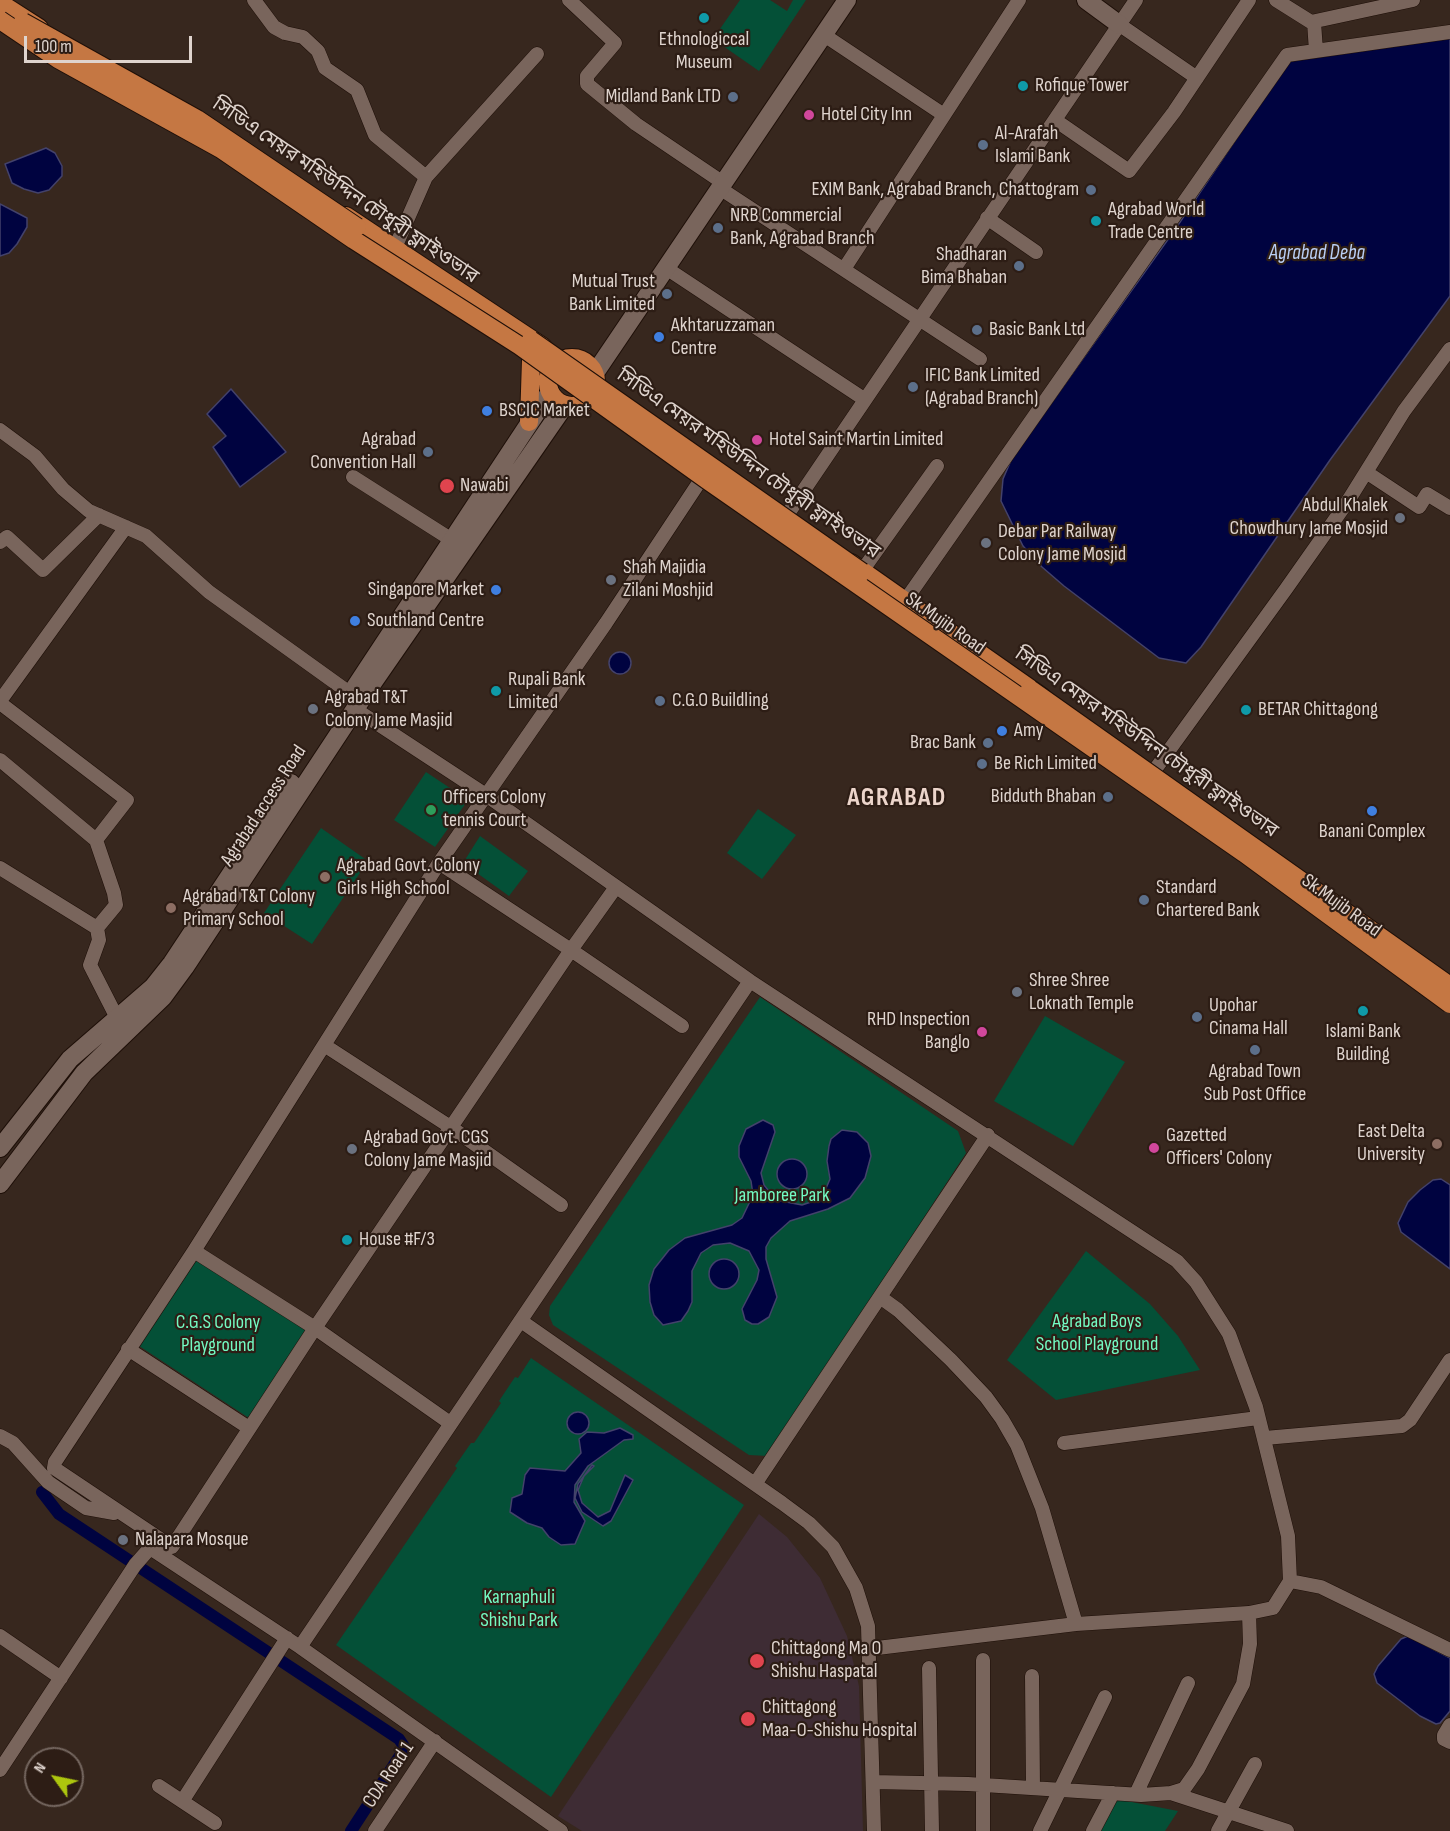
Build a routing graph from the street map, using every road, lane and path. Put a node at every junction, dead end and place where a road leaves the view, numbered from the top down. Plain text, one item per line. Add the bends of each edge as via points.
1 (254, 0) edge
2 (569, 0) edge
3 (833, 0) edge
4 (847, 0) edge
5 (1019, 0) edge
6 (1086, 0) edge
7 (1136, 0) edge
8 (1249, 0) edge
9 (1276, 0) edge
10 (1413, 0) edge
11 (0, 3) edge
12 (0, 10) edge
13 (0, 20) edge
14 (1314, 22) junction
15 (1120, 25) junction
16 (0, 26) edge
17 (1450, 32) edge
18 (824, 35) junction
19 (1316, 51) junction
20 (537, 54) dead end
21 (1197, 78) junction
22 (944, 115) junction
23 (1055, 120) junction
24 (426, 177) junction
25 (718, 183) junction
26 (987, 219) junction
27 (394, 250) junction
28 (1036, 252) dead end
29 (666, 268) junction
30 (844, 269) junction
31 (919, 318) junction
32 (1450, 349) edge
33 (980, 359) dead end
34 (531, 360) junction
35 (562, 360) junction
36 (549, 373) junction
37 (593, 374) junction
38 (550, 392) junction
39 (864, 399) junction
40 (587, 402) junction
41 (565, 405) junction
42 (529, 422) junction
43 (0, 430) edge
44 (937, 466) dead end
45 (1366, 472) junction
46 (353, 477) dead end
47 (700, 481) junction
48 (1450, 508) edge
49 (99, 515) junction
50 (785, 518) junction
51 (126, 527) junction
52 (452, 540) junction
53 (0, 542) edge
54 (862, 571) junction
55 (905, 601) junction
56 (353, 701) junction
57 (0, 702) edge
58 (0, 760) edge
59 (1146, 782) junction
60 (486, 795) junction
61 (96, 840) junction
62 (439, 863) junction
63 (0, 868) edge
64 (616, 887) junction
65 (97, 928) junction
66 (571, 950) junction
67 (750, 981) junction
68 (1450, 988) edge
69 (1450, 1004) edge
70 (1450, 1013) edge
71 (126, 1018) junction
72 (681, 1026) dead end
73 (324, 1045) junction
74 (452, 1128) junction
75 (988, 1135) junction
76 (0, 1148) edge
77 (0, 1184) edge
78 (561, 1205) dead end
79 (194, 1251) junction
80 (880, 1297) junction
81 (521, 1322) junction
82 (315, 1328) junction
83 (128, 1349) junction
84 (1450, 1360) edge
85 (1258, 1418) junction
86 (450, 1423) junction
87 (249, 1428) junction
88 (0, 1436) edge
89 (1265, 1438) junction
90 (1064, 1443) dead end
91 (755, 1484) junction
92 (148, 1550) junction
93 (1290, 1581) junction
94 (1249, 1613) junction
95 (1076, 1624) junction
96 (0, 1636) edge
97 (287, 1639) junction
98 (300, 1647) junction
99 (869, 1649) junction
100 (1450, 1650) edge
101 (982, 1660) dead end
102 (929, 1668) dead end
103 (1032, 1676) dead end
104 (61, 1678) junction
105 (1188, 1683) dead end
106 (1105, 1697) dead end
107 (1450, 1725) edge
108 (435, 1741) junction
109 (1450, 1742) edge
110 (1255, 1764) dead end
111 (0, 1770) edge
112 (873, 1782) junction
113 (932, 1784) junction
114 (983, 1785) junction
115 (159, 1786) dead end
116 (1033, 1788) junction
117 (1060, 1790) junction
118 (1113, 1793) junction
119 (1171, 1793) junction
120 (1136, 1794) junction
121 (183, 1800) junction
122 (1228, 1812) junction
123 (215, 1823) dead end
124 (1260, 1827) edge
125 (375, 1831) edge
126 (561, 1831) edge
127 (874, 1831) edge
128 (932, 1831) edge
129 (983, 1831) edge
130 (1040, 1831) edge
131 (1093, 1831) edge
132 (1218, 1831) edge
133 (1287, 1831) edge

1 - 24 street via 274,27 303,37 318,51 325,68 357,90 375,135
2 - 25 street via 615,43 587,76 587,84
3 - 25 main road
4 - 18 main road
5 - 22 street
6 - 15 main road
7 - 15 street
8 - 21 street
9 - 14 street via 1306,21
10 - 14 street
11 - 27 highway via 117,75 233,138
12 - 68 highway, সিডিএ মেয়র মহিউদ্দিন চৌধুরী ফ্লাইওভার, bridge via 197,119 575,369 1196,804
13 - 69 highway, bridge via 58,58 220,149 520,346 1244,853
14 - 19 street
15 - 21 street
15 - 23 street
16 - 34 highway via 108,96 224,158
17 - 19 street
18 - 22 street
18 - 25 main road
19 - 55 street via 1287,55
20 - 24 street
21 - 23 street via 1129,171
22 - 30 street
23 - 26 street
24 - 27 street
25 - 29 main road
25 - 30 street
25 - 37 main road
26 - 28 street
26 - 31 street
27 - 35 highway
29 - 37 main road
29 - 39 street
30 - 31 street
31 - 33 street
31 - 39 street
32 - 45 street via 1404,411
34 - 36 highway
34 - 42 highway
35 - 36 highway
35 - 37 highway via 578,358
36 - 38 highway
37 - 40 highway
37 - 50 highway
38 - 41 highway
38 - 42 main road, Agrabad access Road
39 - 50 street
40 - 41 highway
40 - 47 highway, Sk.Mujib Road
41 - 56 main road, Agrabad access Road
42 - 52 main road, Agrabad access Road
43 - 49 street via 35,456 63,489
44 - 54 street
45 - 48 street via 1419,507 1427,494
45 - 59 street
46 - 52 street
47 - 59 highway, Sk.Mujib Road
47 - 60 street
49 - 51 street
49 - 53 street via 43,570 7,537
50 - 54 highway
51 - 56 street via 146,536 209,592
51 - 57 street
52 - 56 main road, Agrabad access Road
54 - 55 highway
55 - 59 highway
56 - 60 street
56 - 71 main road, Agrabad access Road via 172,963
57 - 61 street via 127,800
58 - 61 street
59 - 68 highway
59 - 70 highway, Sk.Mujib Road
60 - 62 street
60 - 64 street
61 - 65 street via 116,905
62 - 66 street
62 - 73 street
63 - 65 street
64 - 66 street
64 - 67 street
65 - 71 street via 99,940 90,965
66 - 72 street
66 - 74 street
67 - 75 street
67 - 81 street
71 - 76 main road, Agrabad access Road via 70,1059
71 - 77 main road, Agrabad access Road
73 - 74 street
73 - 79 street
74 - 78 street
74 - 82 street
75 - 80 street
75 - 85 street via 1177,1261 1196,1282 1229,1334
79 - 82 street
79 - 83 street
80 - 91 street
80 - 95 street via 951,1360 1002,1419 1017,1445 1042,1508
81 - 86 street
81 - 91 street
82 - 86 street
82 - 87 street
83 - 87 street
83 - 87 street via 55,1462 58,1472 172,1547
84 - 89 street via 1410,1420 1402,1425
85 - 89 street
85 - 90 street
86 - 98 street
88 - 92 street via 13,1443 54,1486 86,1508 112,1511 150,1537
89 - 93 street via 1288,1536
91 - 99 street via 809,1523 833,1547 856,1588 868,1626
92 - 97 street
92 - 104 street
93 - 94 street via 1273,1608
93 - 100 street via 1320,1587
94 - 95 street
94 - 119 street via 1250,1644 1243,1684 1190,1783
95 - 99 street
96 - 104 street
97 - 98 street
97 - 121 street
98 - 108 street
99 - 112 street
101 - 114 street
102 - 113 street
103 - 116 street
104 - 111 street
105 - 120 street
106 - 117 street
107 - 109 street via 1444,1735
108 - 125 street, CDA Road 1
108 - 126 street
110 - 122 street
112 - 113 street
112 - 127 street
113 - 114 street
113 - 128 street
114 - 116 street
114 - 129 street
115 - 121 street
116 - 117 street
117 - 118 street
117 - 130 street
118 - 120 street
118 - 131 street
119 - 120 street
119 - 122 street
121 - 123 street
122 - 124 street
122 - 132 street
124 - 133 street

